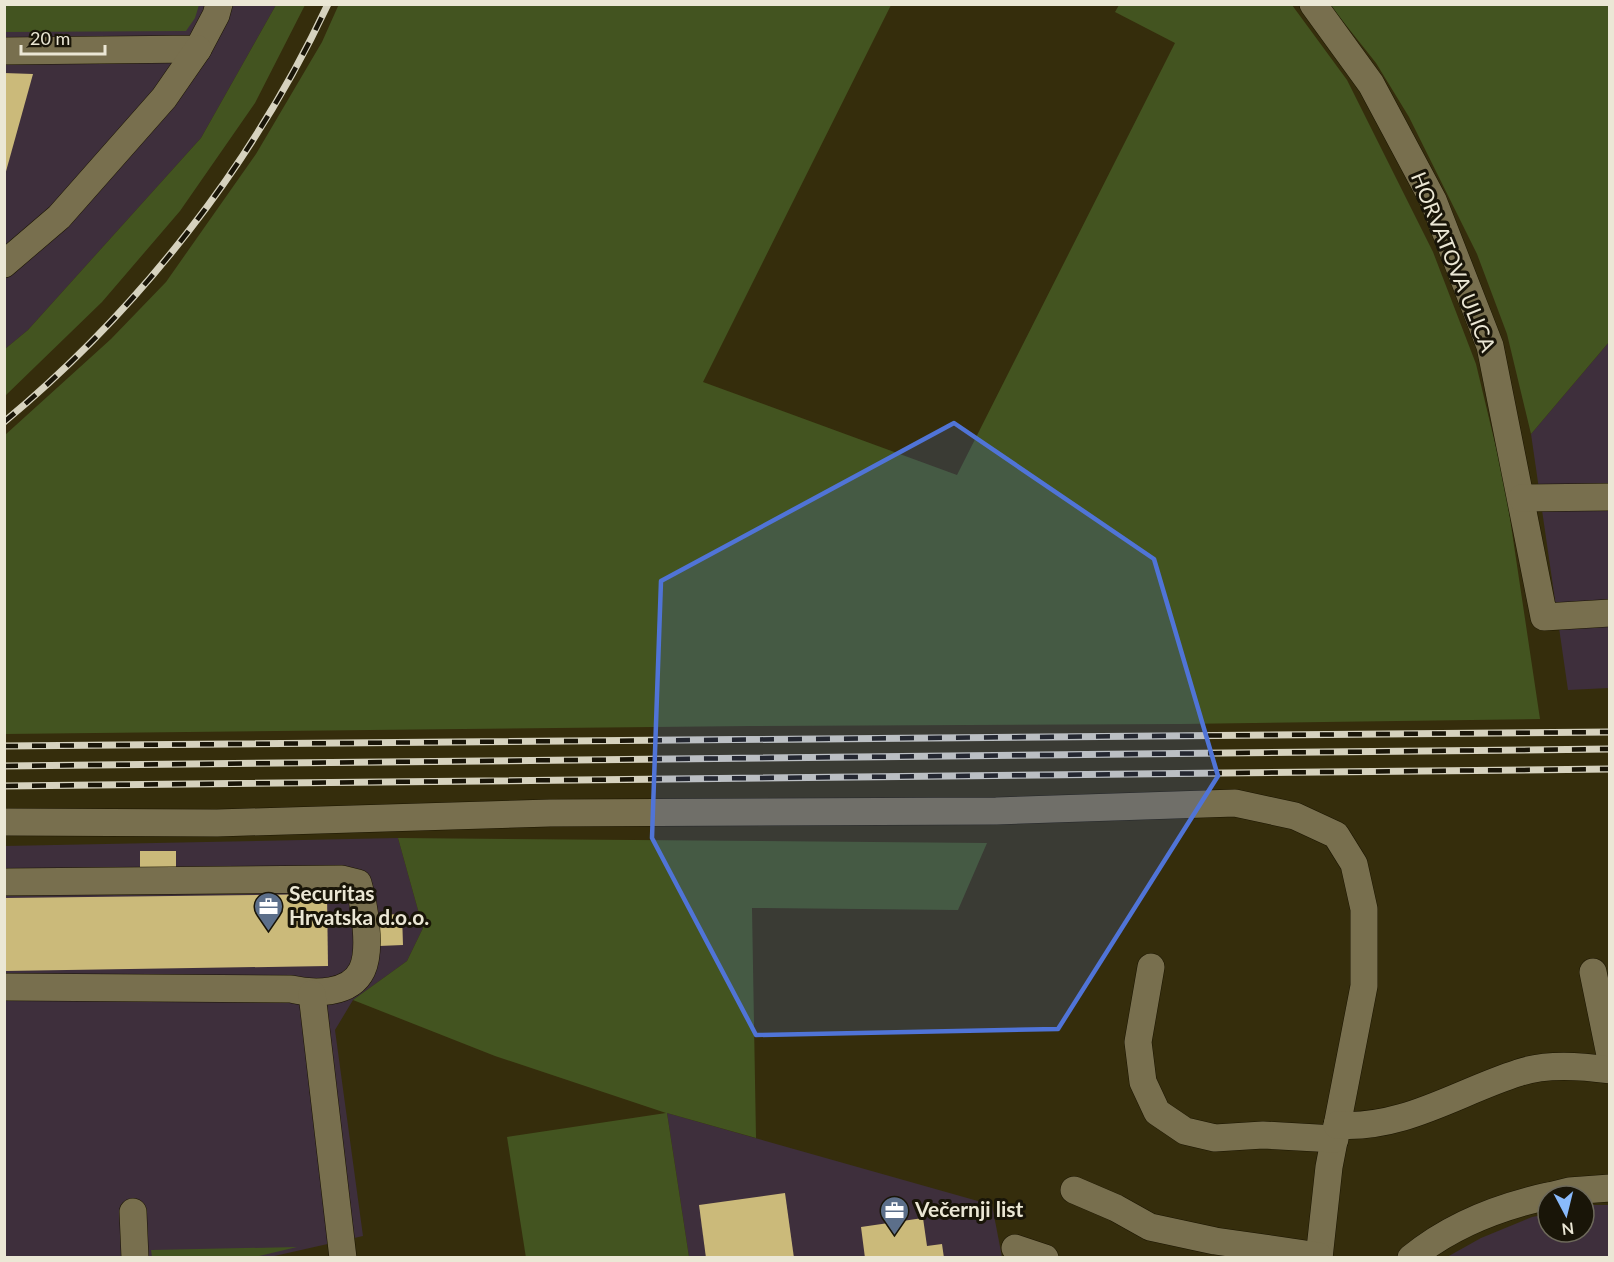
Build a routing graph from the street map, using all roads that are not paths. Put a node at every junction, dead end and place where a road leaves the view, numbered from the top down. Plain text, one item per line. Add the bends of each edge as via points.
1 (219, 4) edge
2 (1313, 4) edge
3 (198, 49) junction
4 (4, 51) edge
5 (4, 264) edge
6 (1610, 497) edge
7 (1522, 498) junction
8 (1610, 613) edge
9 (4, 822) edge
10 (4, 882) edge
11 (1151, 967) dead end
12 (1593, 972) dead end
13 (4, 987) edge
14 (312, 994) junction
15 (1610, 1055) edge
16 (1610, 1070) edge
17 (1336, 1132) junction
18 (1074, 1190) dead end
19 (1536, 1199) edge
20 (133, 1212) dead end
21 (1015, 1248) dead end
22 (135, 1257) edge
23 (343, 1257) edge
24 (1045, 1257) edge
25 (1319, 1257) edge
26 (1411, 1257) edge

1 - 3 street
2 - 7 street, HORVATOVA ULICA via 1371,84 1433,200 1490,346
3 - 4 street
3 - 5 street via 164,98 60,217
6 - 7 street
7 - 8 street, HORVATOVA ULICA via 1544,616
9 - 17 street via 217,823 550,813 996,811 1235,802 1295,816 1336,835 1354,864 1364,909 1364,986
10 - 14 street via 342,879 358,883 364,902 367,943 363,969 353,982
11 - 17 street via 1138,1042 1143,1082 1157,1112 1185,1131 1215,1138
12 - 15 street
13 - 14 street via 291,989
14 - 23 street
16 - 17 street via 1581,1066 1519,1072 1424,1112
17 - 25 street
18 - 25 street via 1150,1227
19 - 26 street via 1480,1216
20 - 22 street
21 - 24 street

